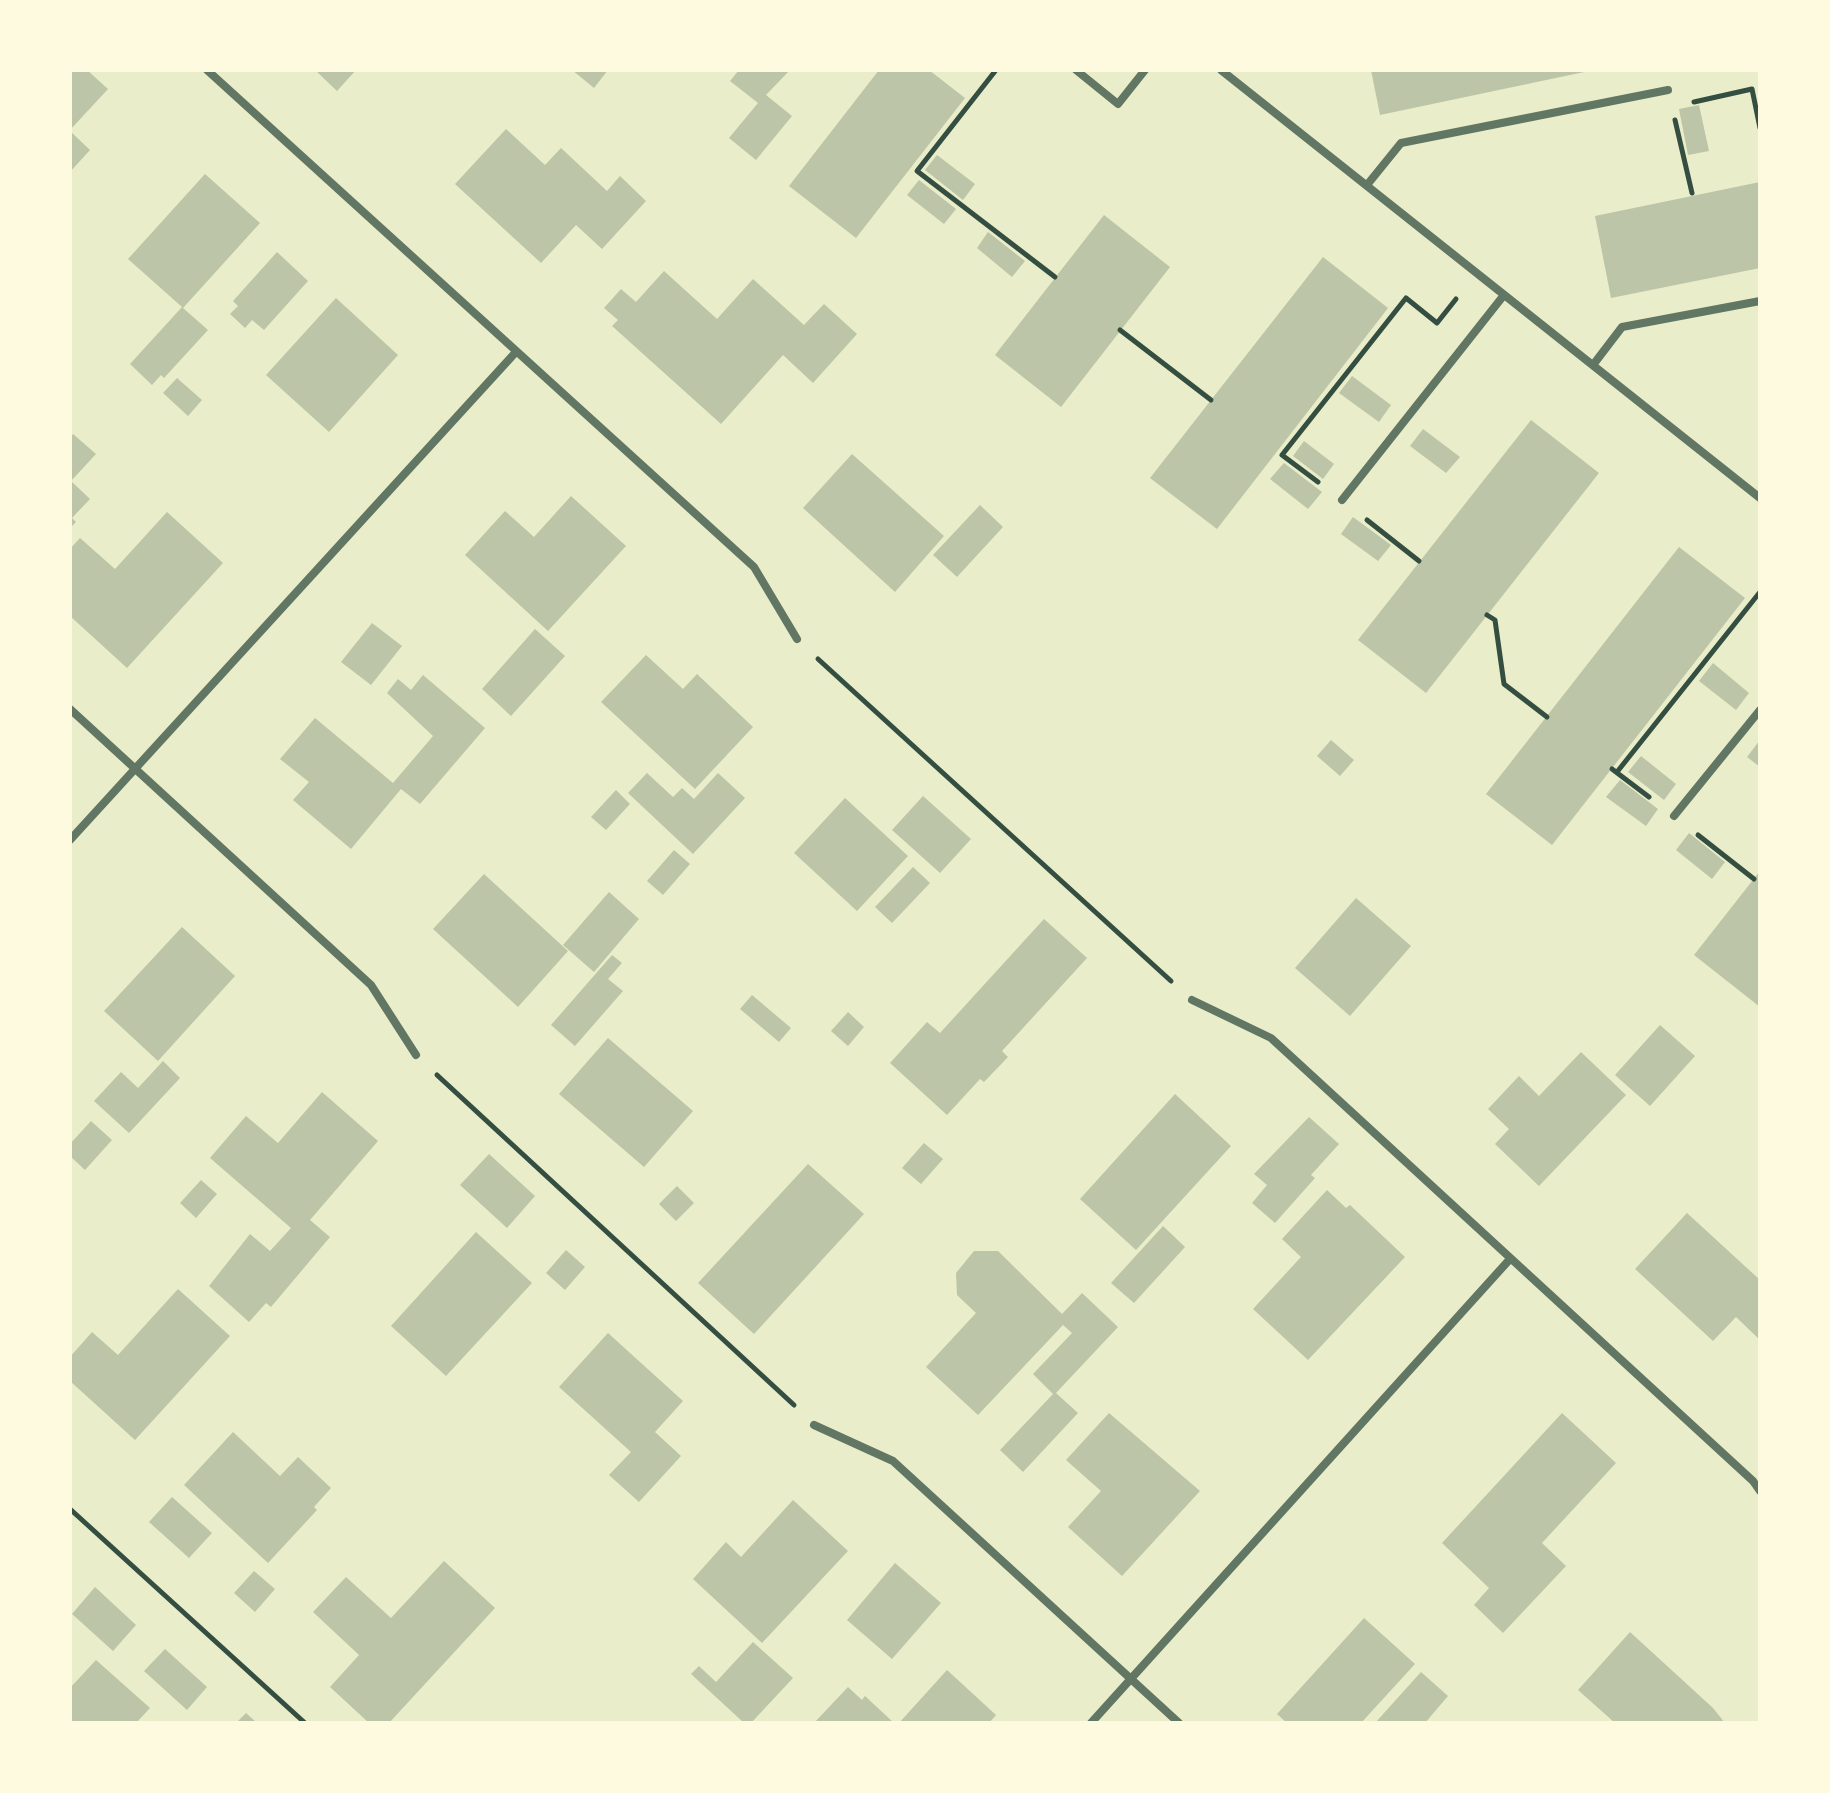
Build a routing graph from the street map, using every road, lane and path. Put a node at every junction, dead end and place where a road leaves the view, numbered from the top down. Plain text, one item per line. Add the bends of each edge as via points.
1 (207, 70) edge
2 (996, 70) edge
3 (1076, 70) edge
4 (1145, 70) edge
5 (1221, 70) edge
6 (1668, 90) joint
7 (1672, 107) junction
8 (1760, 128) edge
9 (1367, 185) junction
10 (1692, 193) dead end
11 (1477, 274) junction
12 (1055, 277) dead end
13 (1504, 295) junction
14 (1760, 301) edge
15 (1120, 330) dead end
16 (515, 353) junction
17 (1593, 365) junction
18 (1211, 400) dead end
19 (1760, 498) edge
20 (1342, 500) junction
21 (1419, 561) dead end
22 (1760, 592) edge
23 (1487, 615) dead end
24 (797, 639) joint
25 (70, 709) edge
26 (1760, 710) edge
27 (1547, 717) dead end
28 (136, 768) junction
29 (1617, 772) dead end
30 (1674, 816) dead end
31 (70, 840) edge
32 (1192, 1000) joint
33 (416, 1055) joint
34 (1510, 1259) junction
35 (814, 1425) joint
36 (1760, 1491) edge
37 (70, 1509) edge
38 (1132, 1679) junction
39 (305, 1723) edge
40 (1091, 1723) edge
41 (1179, 1723) edge

1 - 16 street
2 - 12 path via 917,171
3 - 4 street via 1118,104
5 - 9 street
6 - 7 path
6 - 9 street via 1401,143
7 - 8 path via 1752,89
7 - 10 path
9 - 11 street
11 - 13 street
11 - 20 path via 1437,323 1406,298 1280,453
13 - 17 street
13 - 20 street
14 - 17 street via 1622,327
15 - 18 path
16 - 24 street via 754,567
16 - 28 street
17 - 19 street
20 - 21 path
22 - 29 path
23 - 27 path via 1495,620 1504,684
24 - 32 path
25 - 28 street
26 - 30 street
28 - 31 street
28 - 33 street via 371,985
32 - 34 street via 1271,1038
33 - 35 path
34 - 36 street
34 - 38 street
35 - 38 street via 893,1461
37 - 39 path
38 - 40 street
38 - 41 street

